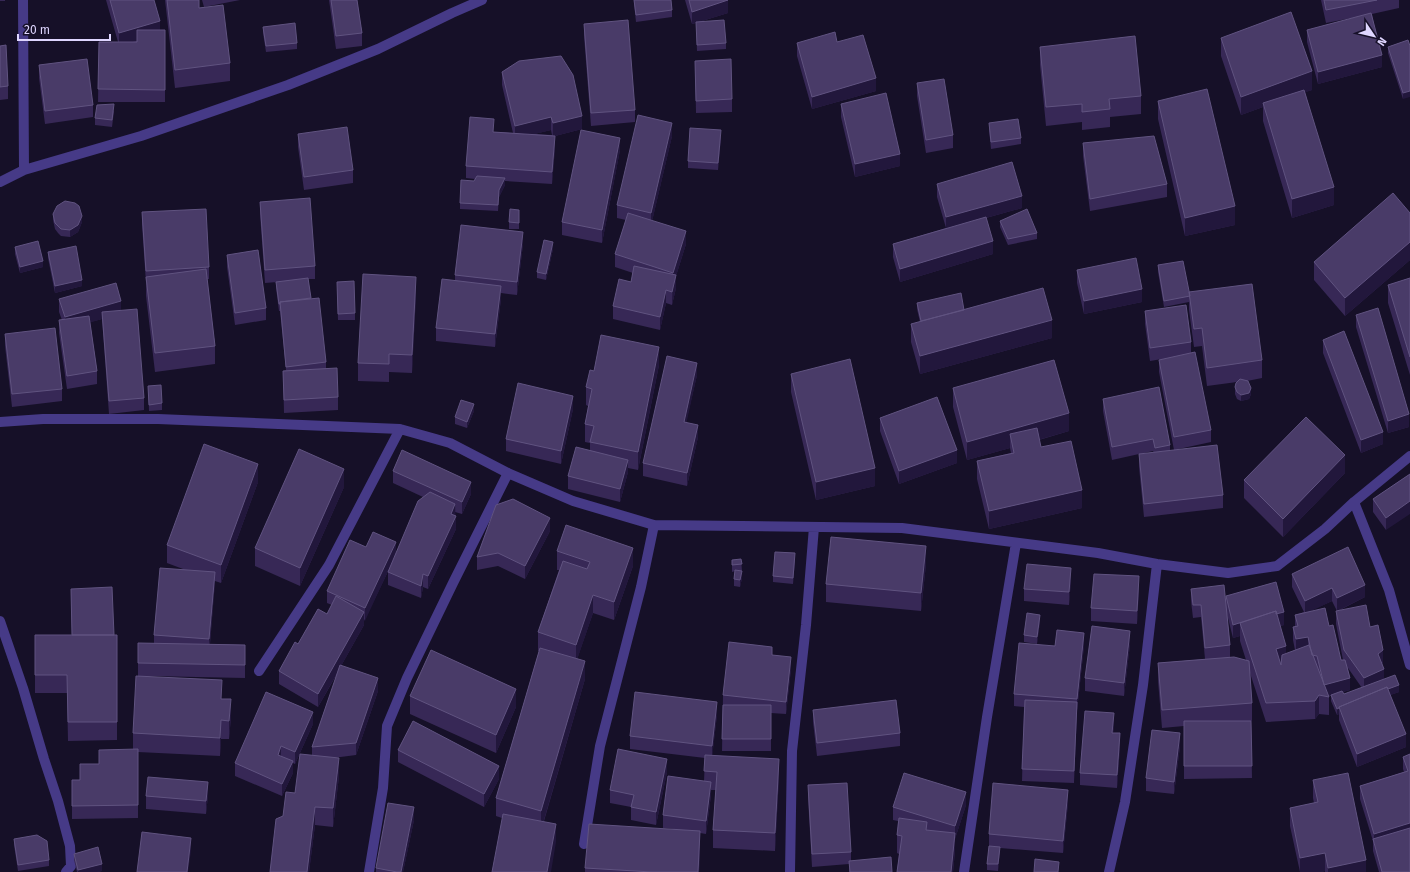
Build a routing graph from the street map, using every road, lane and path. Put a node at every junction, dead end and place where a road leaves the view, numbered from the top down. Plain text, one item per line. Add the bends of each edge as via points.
1 (23, 0) edge
2 (482, 0) edge
3 (24, 170) junction
4 (0, 182) edge
5 (0, 422) edge
6 (400, 429) junction
7 (1410, 456) edge
8 (508, 473) junction
9 (1354, 502) junction
10 (654, 525) junction
11 (814, 527) junction
12 (1016, 542) junction
13 (1157, 564) junction
14 (0, 621) edge
15 (1410, 665) edge
16 (259, 671) dead end
17 (584, 844) dead end
18 (66, 872) edge
19 (369, 872) edge
20 (790, 872) edge
21 (964, 872) edge
22 (1109, 872) edge

1 - 3 street
2 - 3 street via 378,49 288,85 141,136
3 - 4 street
5 - 6 street via 158,419
6 - 8 street via 450,443
6 - 16 street via 329,565
7 - 9 street
8 - 10 street via 574,501
8 - 19 street via 407,678 387,726 383,788
9 - 13 street via 1325,529 1277,566 1228,573
9 - 15 street via 1389,590
10 - 11 street
10 - 17 street via 641,587 600,746
11 - 12 street via 902,528
11 - 20 street via 792,751
12 - 13 street via 1098,552
12 - 21 street
13 - 22 street via 1125,802
14 - 18 street via 58,800 70,846 71,866

